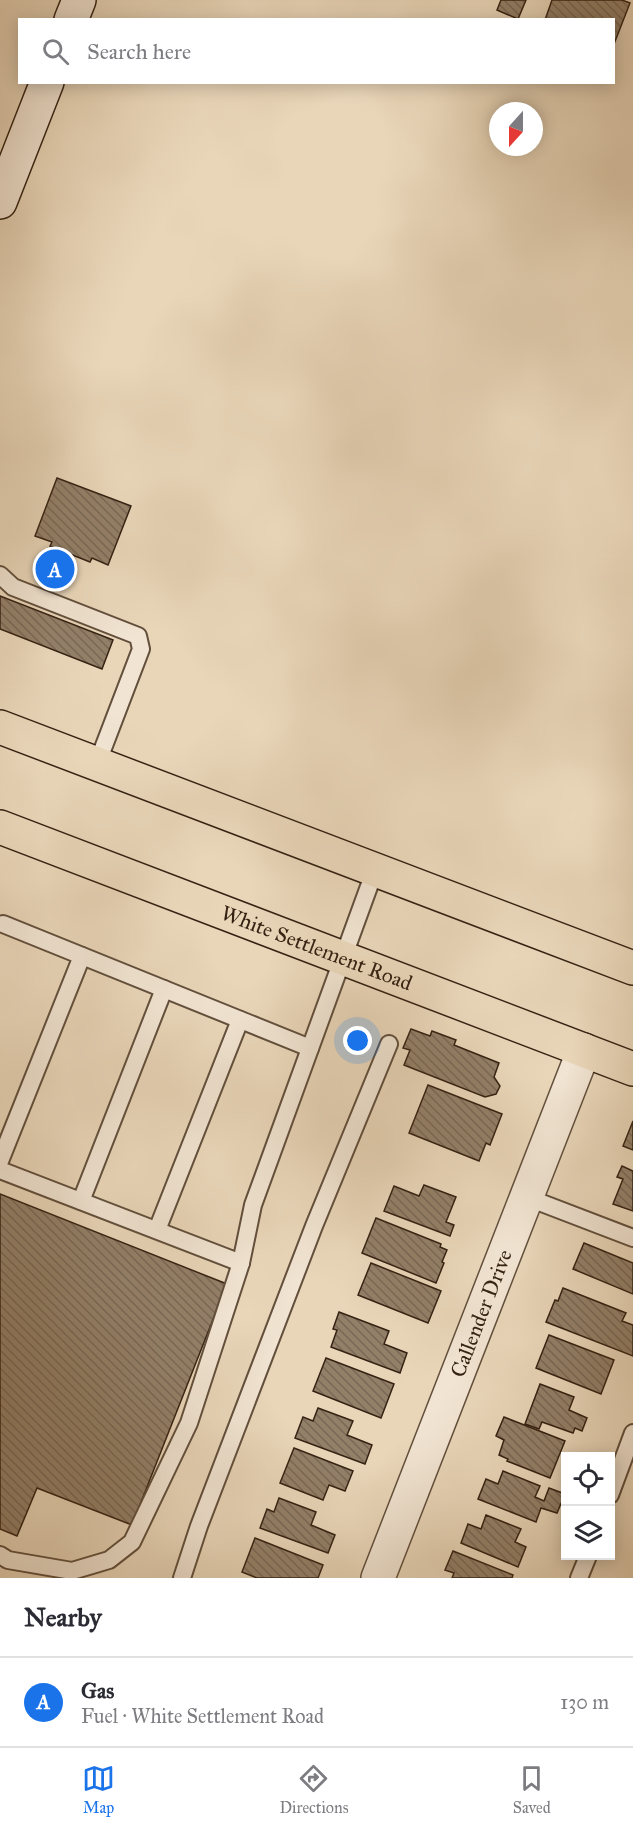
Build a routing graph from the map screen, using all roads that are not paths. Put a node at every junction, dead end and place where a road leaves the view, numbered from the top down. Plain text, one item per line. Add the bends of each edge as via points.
1 (79, 0) edge
2 (72, 18) edge
3 (45, 84) edge
4 (0, 202) edge
5 (0, 575) edge
6 (0, 727) edge
7 (97, 764) junction
8 (0, 827) edge
9 (375, 870) junction
10 (1, 926) edge
11 (82, 956) junction
12 (343, 958) junction
13 (633, 968) edge
14 (164, 989) junction
15 (240, 1020) junction
16 (389, 1044) dead end
17 (310, 1048) junction
18 (584, 1050) junction
19 (633, 1069) edge
20 (0, 1161) edge
21 (0, 1170) edge
22 (526, 1197) junction
23 (81, 1201) junction
24 (157, 1230) junction
25 (633, 1238) edge
26 (240, 1263) junction
27 (633, 1433) edge
28 (615, 1482) edge
29 (0, 1555) edge
30 (586, 1560) edge
31 (182, 1578) edge
32 (378, 1578) edge
33 (579, 1578) edge

1 - 2 street
3 - 4 street
5 - 7 lane via 13,587 138,636 141,649
6 - 7 main road
7 - 9 main road
8 - 12 main road, White Settlement Road
9 - 12 lane
9 - 13 main road
10 - 11 lane
11 - 14 lane
11 - 20 lane
12 - 17 lane
12 - 18 main road, White Settlement Road
14 - 15 lane
14 - 23 lane
15 - 17 lane
15 - 24 lane
16 - 31 lane via 314,1226
17 - 26 lane via 253,1205
18 - 19 main road, White Settlement Road
18 - 22 street, Callender Drive
21 - 23 lane
22 - 25 lane
22 - 32 street, Callender Drive
23 - 24 lane
24 - 26 lane
26 - 29 lane via 189,1423 132,1542 109,1560 72,1571 8,1560
27 - 28 lane
30 - 33 lane

